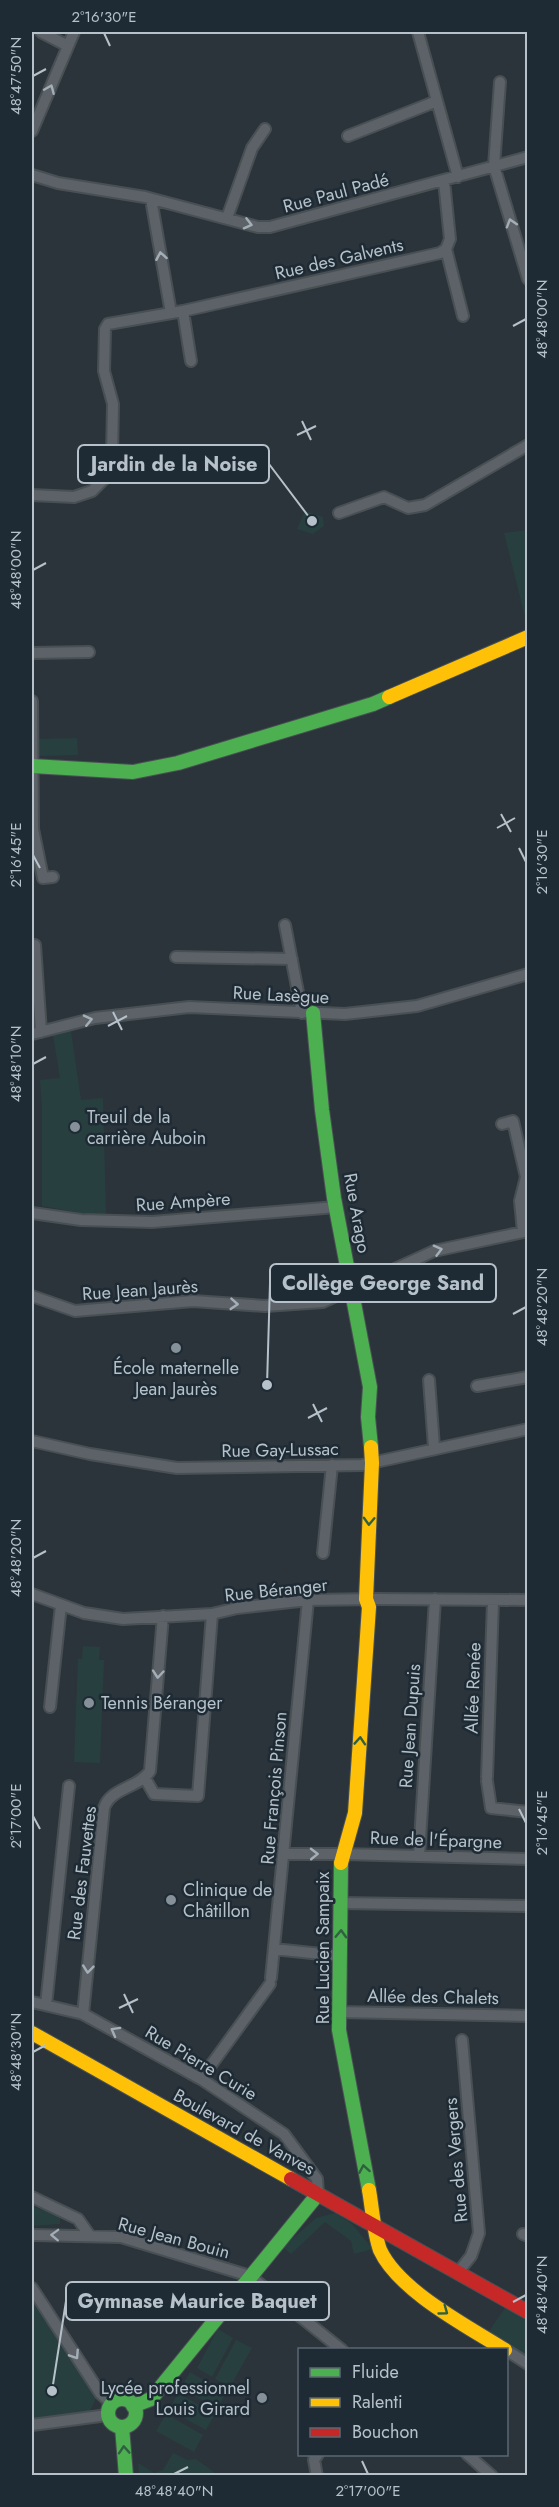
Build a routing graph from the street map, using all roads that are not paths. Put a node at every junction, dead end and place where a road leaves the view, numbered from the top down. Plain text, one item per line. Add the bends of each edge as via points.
1 (41, 32) edge
2 (74, 32) edge
3 (418, 32) edge
4 (68, 46) junction
5 (500, 81) dead end
6 (437, 101) junction
7 (265, 129) dead end
8 (32, 131) edge
9 (348, 136) dead end
10 (528, 157) edge
11 (494, 166) junction
12 (32, 175) edge
13 (458, 177) junction
14 (444, 181) junction
15 (151, 199) junction
16 (227, 218) junction
17 (446, 249) junction
18 (528, 279) edge
19 (183, 311) junction
20 (171, 314) junction
21 (463, 316) dead end
22 (191, 361) dead end
23 (528, 445) edge
24 (32, 495) edge
25 (339, 513) dead end
26 (528, 637) edge
27 (89, 652) dead end
28 (32, 653) edge
29 (32, 701) edge
30 (32, 766) edge
31 (53, 877) dead end
32 (285, 925) dead end
33 (35, 945) dead end
34 (176, 957) dead end
35 (292, 959) junction
36 (528, 974) edge
37 (308, 1013) junction
38 (36, 1033) edge
39 (502, 1124) dead end
40 (336, 1207) junction
41 (32, 1213) edge
42 (526, 1232) edge
43 (352, 1289) junction
44 (32, 1296) edge
45 (528, 1377) edge
46 (429, 1380) dead end
47 (477, 1386) dead end
48 (528, 1429) edge
49 (32, 1441) edge
50 (434, 1448) junction
51 (372, 1463) junction
52 (332, 1465) junction
53 (323, 1553) dead end
54 (32, 1594) edge
55 (366, 1599) junction
56 (435, 1599) junction
57 (308, 1600) junction
58 (528, 1600) edge
59 (493, 1601) junction
60 (61, 1605) junction
61 (212, 1614) junction
62 (163, 1616) junction
63 (51, 1707) dead end
64 (145, 1778) junction
65 (69, 1786) dead end
66 (528, 1812) edge
67 (284, 1854) junction
68 (344, 1854) junction
69 (418, 1856) junction
70 (528, 1859) edge
71 (342, 1903) junction
72 (528, 1906) edge
73 (274, 1949) junction
74 (340, 1956) junction
75 (32, 2002) edge
76 (46, 2005) junction
77 (338, 2012) junction
78 (83, 2014) junction
79 (528, 2016) edge
80 (32, 2033) edge
81 (462, 2040) dead end
82 (201, 2079) junction
83 (318, 2194) junction
84 (32, 2197) edge
85 (375, 2226) junction
86 (32, 2235) edge
87 (90, 2236) junction
88 (459, 2271) junction
89 (250, 2276) junction
90 (32, 2288) edge
91 (528, 2312) edge
92 (341, 2348) edge
93 (503, 2348) edge
94 (508, 2351) edge
95 (528, 2364) edge
96 (134, 2406) junction
97 (110, 2409) junction
98 (32, 2426) edge
99 (122, 2427) junction
100 (317, 2456) edge
101 (469, 2456) edge
102 (126, 2475) edge
103 (316, 2475) edge
104 (492, 2475) edge

1 - 4 street
2 - 4 street
3 - 6 street
8 -> 4 street
5 - 11 street
6 - 9 street
6 - 13 street
7 - 16 street via 252,148
10 - 11 street, Rue Paul Padé
11 - 13 street, Rue Paul Padé
18 -> 11 street
12 - 15 street, Rue Paul Padé
13 - 14 street, Rue Paul Padé
16 -> 14 street, Rue Paul Padé via 258,226 281,225
14 - 17 street via 450,239
15 - 16 street, Rue Paul Padé
20 -> 15 street
17 - 19 street, Rue des Galvents
17 - 21 street
19 - 20 street, Rue des Galvents
19 - 22 street
20 - 24 street, Rue des Galvents via 108,324 105,329 104,371 113,404 112,457 106,477 92,491 74,497
23 - 25 street via 425,505 408,508 384,497
26 - 30 street via 373,704 178,763 133,772
27 - 28 street
29 - 30 street
30 - 31 street via 33,829 43,878
32 - 35 street
33 - 38 street
34 - 35 street
35 - 37 street
36 - 37 street, Rue Lasègue via 417,1006 345,1014
38 -> 37 street, Rue Lasègue via 95,1018 189,1007
37 - 40 street, Rue Arago
39 - 42 street via 513,1121 526,1177 520,1201
40 - 41 street, Rue Ampère via 140,1222
40 - 43 street, Rue Arago
43 -> 42 street, Rue Jean Jaurès via 434,1251
44 -> 43 street, Rue Jean Jaurès via 75,1311 193,1301 265,1306 323,1302
43 - 51 street, Rue Arago via 370,1388
45 - 47 street
46 - 50 street
48 - 50 street, Rue Gay-Lussac
49 - 52 street, Rue Gay-Lussac via 177,1468
50 - 51 street, Rue Gay-Lussac
51 - 52 street, Rue Gay-Lussac
51 -> 55 street, Rue Arago
52 - 53 street
54 - 60 street, Rue Béranger
55 - 56 street, Rue Béranger
55 - 57 street, Rue Béranger
68 -> 55 street, Rue Lucien Sampaix via 356,1814 369,1607
56 - 59 street, Rue Béranger
56 - 69 street, Rue Jean Dupuis
57 - 61 street, Rue Béranger
57 - 67 street, Rue François Pinson
58 - 59 street, Rue Béranger
59 - 66 street, Allée Renée via 487,1779 491,1808
60 - 62 street, Rue Béranger via 123,1619
60 - 63 street
61 - 62 street, Rue Béranger
61 - 64 street via 198,1796 154,1794
62 -> 64 street via 150,1771
64 -> 78 street, Rue des Fauvettes via 110,1797 104,1808
65 - 76 street
67 -> 68 street, Rue de l'Épargne
67 - 73 street, Rue François Pinson
68 - 69 street, Rue de l'Épargne
68 - 71 street, Rue Lucien Sampaix
69 - 70 street, Rue de l'Épargne
71 - 72 street
74 -> 71 street, Rue Lucien Sampaix
73 - 74 street
73 - 82 street, Rue François Pinson via 271,1981
74 - 77 street, Rue Lucien Sampaix
75 - 76 street, Rue Pierre Curie
76 - 78 street, Rue Pierre Curie
77 - 79 street, Allée des Chalets
85 -> 77 street, Rue Lucien Sampaix
82 -> 78 street, Rue Pierre Curie
80 - 83 street, Boulevard de Vanves
81 - 88 street, Rue des Vergers via 478,2234 471,2256
82 - 83 street, Rue Pierre Curie via 284,2134 317,2179
83 - 85 street, Boulevard de Vanves
83 - 89 street
84 - 87 street via 78,2219
85 - 88 street, Boulevard de Vanves
85 -> 93 street, Rue Lucien Sampaix via 380,2249 397,2275
87 -> 86 street, Rue Jean Bouin
87 - 89 street, Rue Jean Bouin via 121,2237
88 - 91 street, Boulevard de Vanves
89 - 92 street, Rue Jean Bouin
89 - 96 street via 151,2399
90 -> 97 street
94 - 95 street
96 - 97 street via 123,2400
96 - 99 street via 134,2419
97 - 98 street
97 - 99 street via 112,2423
102 -> 99 street
100 - 103 street
101 - 104 street

